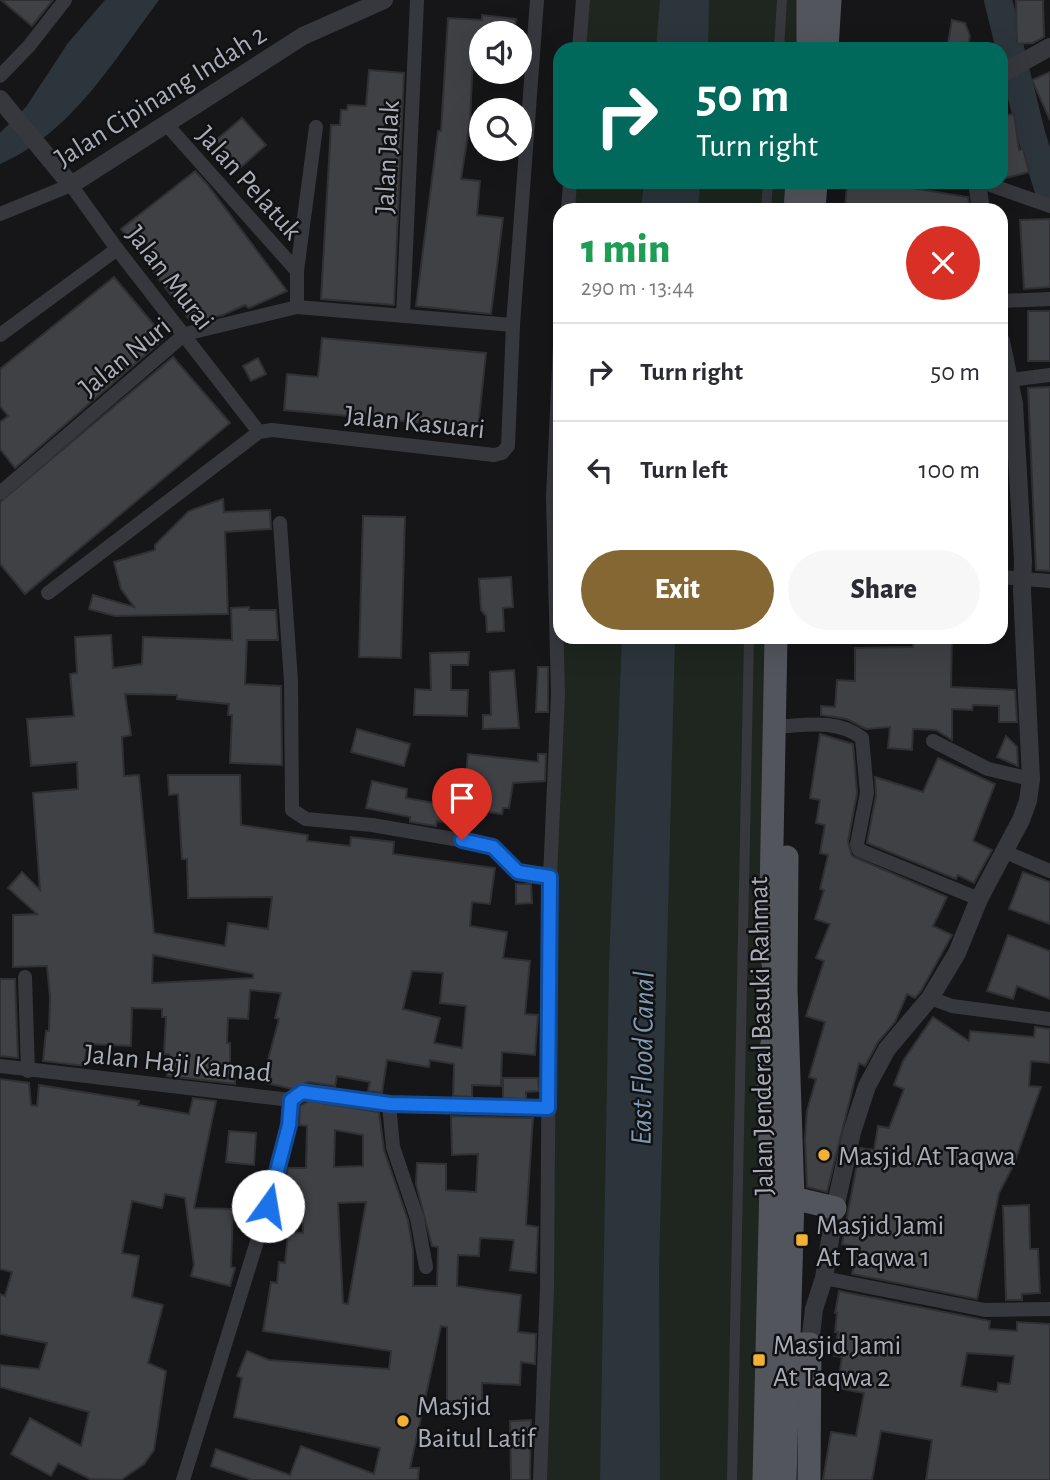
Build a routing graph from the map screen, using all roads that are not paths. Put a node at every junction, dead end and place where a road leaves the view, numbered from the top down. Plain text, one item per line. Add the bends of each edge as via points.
1 (65, 0) edge
2 (384, 0) edge
3 (417, 0) edge
4 (537, 0) edge
5 (583, 0) edge
6 (782, 0) edge
7 (808, 0) edge
8 (830, 0) edge
9 (580, 42) edge
10 (779, 42) edge
11 (808, 42) edge
12 (827, 42) edge
13 (1046, 54) edge
14 (1008, 71) edge
15 (0, 76) edge
16 (4, 103) edge
17 (167, 125) junction
18 (316, 127) dead end
19 (71, 185) junction
20 (1000, 189) edge
21 (1050, 206) edge
22 (0, 214) edge
23 (117, 249) junction
24 (297, 271) junction
25 (1050, 299) edge
26 (1008, 301) edge
27 (297, 307) junction
28 (403, 316) junction
29 (513, 325) junction
30 (185, 334) junction
31 (0, 335) edge
32 (1008, 371) edge
33 (1050, 375) edge
34 (1010, 380) junction
35 (259, 432) junction
36 (0, 493) edge
37 (280, 523) dead end
38 (1008, 578) edge
39 (1022, 579) junction
40 (1050, 580) edge
41 (48, 593) dead end
42 (557, 644) edge
43 (749, 644) edge
44 (776, 644) edge
45 (790, 644) edge
46 (787, 726) junction
47 (933, 741) dead end
48 (1031, 779) junction
49 (1003, 851) junction
50 (1050, 871) edge
51 (550, 877) junction
52 (978, 898) junction
53 (25, 976) dead end
54 (930, 998) junction
55 (1050, 1019) edge
56 (0, 1066) edge
57 (28, 1071) junction
58 (291, 1100) junction
59 (390, 1104) junction
60 (548, 1108) junction
61 (793, 1198) junction
62 (835, 1208) junction
63 (426, 1267) dead end
64 (824, 1278) junction
65 (1050, 1309) edge
66 (799, 1344) junction
67 (766, 1351) junction
68 (183, 1480) edge
69 (540, 1480) edge
70 (732, 1480) edge
71 (757, 1480) edge
72 (764, 1480) edge
73 (785, 1480) edge
74 (809, 1480) edge

1 - 15 street
2 - 17 street, Jalan Cipinang Indah 2 via 303,36
3 - 28 street, Jalan Jalak
4 - 29 street, Jalan Kasuari
5 - 9 street
6 - 10 street
7 - 11 main road
8 - 12 main road
13 - 14 street
16 - 19 street
17 - 19 street, Jalan Cipinang Indah 2
17 - 24 street, Jalan Pelatuk
18 - 24 street
19 - 22 street, Jalan Cipinang Indah 2
19 - 23 street, Jalan Murai
20 - 21 street
23 - 30 street, Jalan Murai
23 - 31 street
24 - 27 street
25 - 26 street
27 - 28 street, Jalan Nuri
27 - 30 street, Jalan Nuri
28 - 29 street, Jalan Nuri
29 - 35 street, Jalan Kasuari via 508,446 502,453
30 - 35 street, Jalan Murai
30 - 36 street, Jalan Nuri
32 - 34 street
33 - 34 street
34 - 39 street
35 - 41 street
37 - 51 street via 291,681 292,810 306,819 483,844 504,856 518,872
38 - 39 street
39 - 40 street
39 - 48 street
42 - 51 street
43 - 70 street
44 - 67 main road, Jalan Jenderal Basuki Rahmat
45 - 46 main road, Jalan Jenderal Basuki Rahmat
46 - 52 street via 838,727 862,738 867,793 859,850
46 - 61 main road, Jalan Jenderal Basuki Rahmat via 786,989
47 - 48 street via 988,769
48 - 49 street via 1021,820
49 - 50 street
49 - 52 street
51 - 60 street
52 - 54 street via 957,953
53 - 57 street
54 - 55 street via 952,1006
54 - 62 street via 887,1049 867,1086
56 - 57 street, Jalan Haji Kamad
57 - 58 street, Jalan Haji Kamad
58 - 59 street via 307,1091
58 - 68 street, Jalan Haji Kamad via 268,1206
59 - 60 street
59 - 63 street via 393,1147 417,1218
60 - 69 street
61 - 62 main road
61 - 66 main road, Jalan Jenderal Basuki Rahmat
62 - 64 street
64 - 65 street via 985,1310
64 - 66 street
66 - 73 main road, Jalan Jenderal Basuki Rahmat via 786,1434
66 - 74 main road, Jalan Jenderal Basuki Rahmat
67 - 71 main road, Jalan Jenderal Basuki Rahmat via 757,1406
67 - 72 main road, Jalan Jenderal Basuki Rahmat

